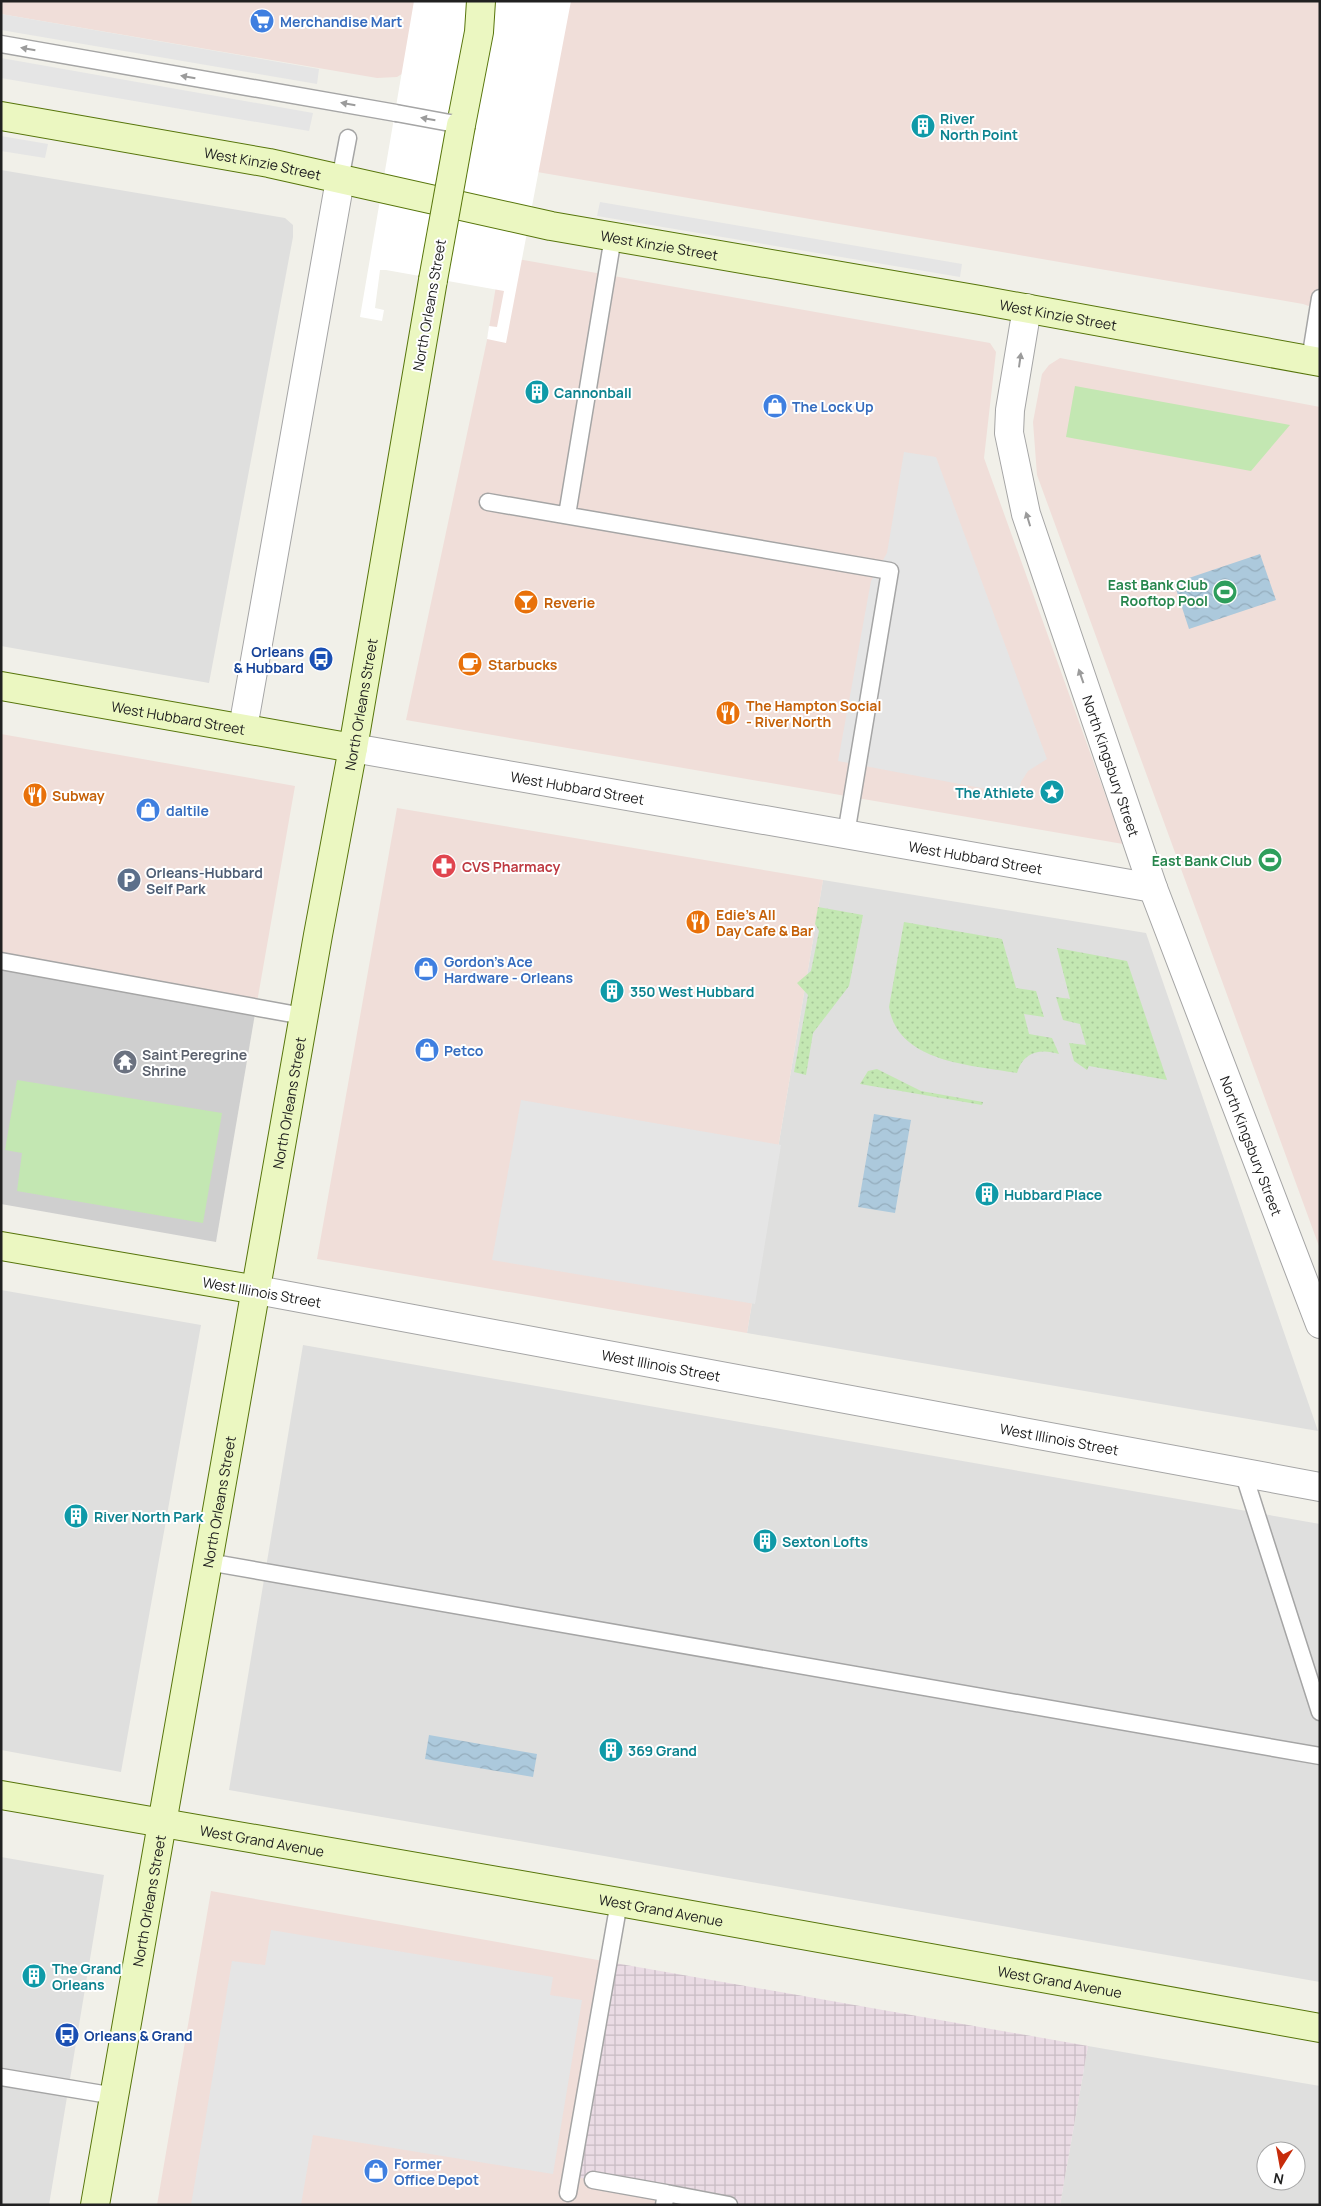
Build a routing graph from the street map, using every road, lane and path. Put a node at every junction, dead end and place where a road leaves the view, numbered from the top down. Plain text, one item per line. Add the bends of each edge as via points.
1 (481, 1) edge
2 (1, 44) edge
3 (1, 116) edge
4 (461, 125) junction
5 (348, 138) dead end
6 (340, 180) junction
7 (613, 237) junction
8 (1320, 298) edge
9 (1028, 308) junction
10 (1315, 361) edge
11 (488, 502) dead end
12 (567, 515) junction
13 (1, 686) edge
14 (242, 728) junction
15 (353, 748) junction
16 (846, 834) junction
17 (1153, 888) junction
18 (1, 961) edge
19 (303, 1016) junction
20 (1, 1246) edge
21 (257, 1290) junction
22 (1320, 1324) edge
23 (1244, 1472) junction
24 (1320, 1487) edge
25 (208, 1562) junction
26 (1320, 1712) edge
27 (1320, 1756) edge
28 (1, 1795) edge
29 (162, 1824) junction
30 (619, 1902) junction
31 (1320, 2028) edge
32 (1, 2077) edge
33 (115, 2096) junction
34 (592, 2180) dead end
35 (568, 2193) dead end
36 (665, 2199) edge
37 (96, 2205) edge
38 (729, 2205) edge

1 - 4 main road, North Orleans Street
4 -> 2 lane, bridge
3 - 6 main road, West Kinzie Street via 269,163
4 - 15 main road, North Orleans Street, bridge
5 - 6 lane
6 - 7 main road, West Kinzie Street
6 - 14 street
7 - 9 main road, West Kinzie Street
7 - 12 lane
8 - 10 lane
9 - 10 main road, West Kinzie Street
17 -> 9 street, North Kingsbury Street via 1024,505 1009,433
11 - 12 lane
12 - 16 lane via 890,571
13 - 14 main road, West Hubbard Street
14 - 15 main road, West Hubbard Street
15 - 16 street, West Hubbard Street
15 - 19 main road, North Orleans Street
16 - 17 street, West Hubbard Street
17 - 22 street, North Kingsbury Street
18 - 19 lane
19 - 21 main road, North Orleans Street
20 - 21 main road, West Illinois Street
21 - 23 street, West Illinois Street
21 - 25 main road, North Orleans Street
23 - 24 street, West Illinois Street
23 - 26 lane
25 - 27 lane
25 - 29 main road, North Orleans Street
28 - 29 main road, West Grand Avenue
29 - 30 main road, West Grand Avenue
29 - 33 main road, North Orleans Street
30 - 31 main road, West Grand Avenue
30 - 35 lane
32 - 33 lane
33 - 37 main road, North Orleans Street
34 - 36 lane
36 - 38 lane

